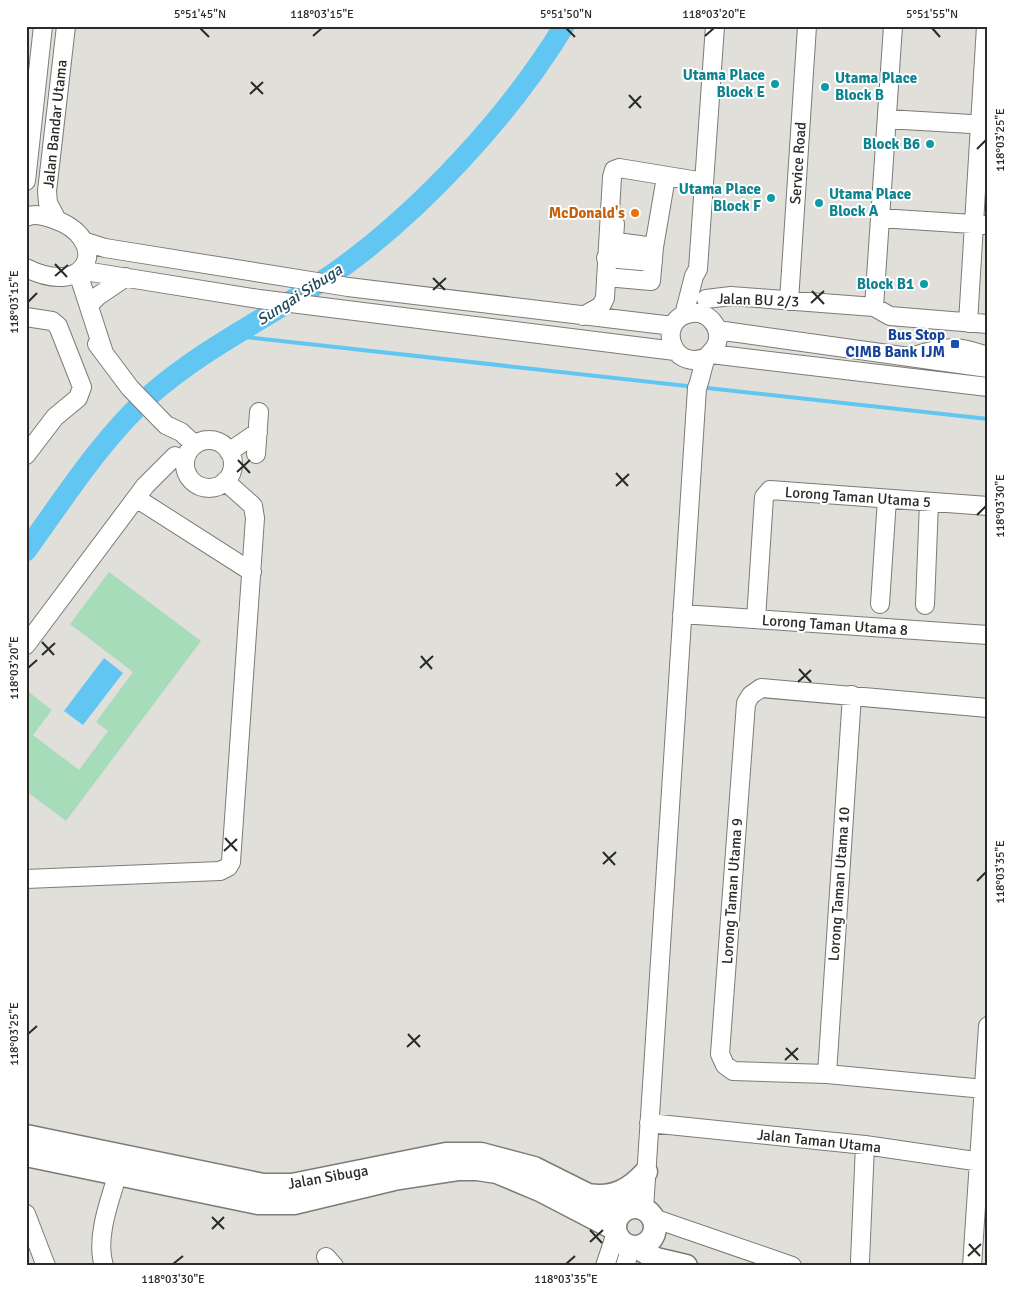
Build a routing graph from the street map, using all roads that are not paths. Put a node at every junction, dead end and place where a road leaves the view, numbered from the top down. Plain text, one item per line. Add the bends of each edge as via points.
1 (36, 26) edge
2 (43, 26) edge
3 (66, 26) edge
4 (715, 26) edge
5 (807, 26) edge
6 (893, 26) edge
7 (986, 26) edge
8 (26, 31) edge
9 (887, 119) junction
10 (984, 125) edge
11 (662, 176) junction
12 (26, 181) edge
13 (704, 182) junction
14 (26, 217) edge
15 (880, 218) junction
16 (57, 220) junction
17 (981, 224) edge
18 (83, 241) junction
19 (653, 254) junction
20 (606, 258) junction
21 (26, 268) edge
22 (698, 269) junction
23 (75, 275) junction
24 (126, 277) junction
25 (606, 277) junction
26 (789, 301) junction
27 (90, 304) junction
28 (705, 307) junction
29 (874, 307) junction
30 (583, 316) junction
31 (26, 317) edge
32 (678, 320) junction
33 (968, 323) junction
34 (988, 324) edge
35 (717, 330) junction
36 (104, 354) junction
37 (682, 355) junction
38 (709, 356) junction
39 (988, 357) edge
40 (909, 358) junction
41 (988, 368) edge
42 (988, 387) edge
43 (697, 388) junction
44 (259, 412) dead end
45 (163, 422) junction
46 (258, 432) junction
47 (195, 444) junction
48 (229, 452) junction
49 (256, 454) dead end
50 (26, 455) edge
51 (182, 464) junction
52 (225, 481) junction
53 (138, 495) junction
54 (887, 499) junction
55 (929, 502) junction
56 (988, 506) edge
57 (252, 572) junction
58 (880, 604) dead end
59 (925, 605) dead end
60 (682, 614) junction
61 (756, 619) junction
62 (988, 635) edge
63 (26, 645) edge
64 (852, 695) junction
65 (988, 708) edge
66 (26, 879) edge
67 (988, 1026) edge
68 (827, 1074) junction
69 (984, 1089) junction
70 (649, 1124) junction
71 (26, 1136) edge
72 (865, 1145) junction
73 (26, 1155) edge
74 (984, 1162) edge
75 (118, 1173) junction
76 (645, 1175) junction
77 (586, 1194) junction
78 (26, 1214) edge
79 (632, 1231) edge
80 (860, 1261) dead end
81 (678, 1263) edge
82 (46, 1266) edge
83 (104, 1266) edge
84 (606, 1266) edge
85 (792, 1266) edge
86 (972, 1266) edge

1 - 8 street
2 - 12 street, Jalan Bandar Utama
3 - 16 street, Jalan Bandar Utama via 47,191 48,203
4 - 13 street
5 - 26 street, Service Road
6 - 9 street
7 - 10 street
9 - 10 street
9 - 15 street
10 - 17 street
11 - 13 street
11 - 19 street
11 - 19 street via 622,176 617,188 614,239
11 - 20 street via 619,168 614,170
13 - 22 street
14 - 16 street via 36,215
15 - 17 street
15 - 29 street
16 - 18 street via 70,227
17 - 33 street
18 - 23 street via 86,260
18 - 30 street via 104,248 348,287
19 - 20 street
19 - 25 street via 652,277 647,282
20 - 25 street
21 - 23 street via 58,278
22 - 28 street via 704,279
22 - 32 street
23 - 24 street via 91,272
23 - 27 street
23 - 36 street via 95,341
24 - 27 street
24 - 37 street via 259,299
25 - 30 street via 605,298 601,306
26 - 28 street, Jalan BU 2/3 via 731,296
26 - 29 street, Jalan BU 2/3
27 - 36 street
28 - 32 street
28 - 35 street
29 - 33 street, Jalan BU 2/3 via 890,316
30 - 32 street
31 - 50 street via 55,322 82,387 78,398 55,417
32 - 37 street via 671,338
33 - 34 street, Jalan BU 2/3
35 - 38 street via 717,343
35 - 40 street
36 - 45 street via 130,388
37 - 38 street
37 - 43 street
38 - 42 street
38 - 43 street
39 - 40 street via 974,350 940,347
40 - 41 street
43 - 60 street
44 - 46 street
45 - 47 street
45 - 51 street
46 - 48 street
46 - 49 street
47 - 48 street via 210,440
47 - 51 street
48 - 52 street via 232,467
51 - 52 street via 196,484 219,486
51 - 53 street
52 - 57 street via 253,506
53 - 57 street
53 - 63 street
54 - 55 street, Lorong Taman Utama 5
54 - 58 street
54 - 61 street, Lorong Taman Utama 5 via 770,490 765,494
55 - 56 street, Lorong Taman Utama 5
55 - 59 street
57 - 66 street via 230,865 220,870
60 - 61 street, Lorong Taman Utama 8
60 - 70 street
61 - 62 street, Lorong Taman Utama 8
64 - 65 street, Lorong Taman Utama 9
64 - 68 street, Lorong Taman Utama 10
64 - 68 street, Lorong Taman Utama 9 via 761,688 746,703 720,1054 725,1065 733,1071
67 - 69 street
68 - 69 street, Lorong Taman Utama 9
69 - 74 street
70 - 72 street, Jalan Taman Utama
70 - 76 street
71 - 77 main road, Jalan Sibuga via 263,1185 292,1184 446,1154 481,1154 534,1168
72 - 74 street, Jalan Taman Utama
72 - 80 street
73 - 75 main road, Jalan Sibuga
74 - 86 street
75 - 79 main road, Jalan Sibuga via 258,1203 294,1203 394,1179 477,1169 497,1172
75 - 83 street via 104,1230 101,1259
76 - 77 main road via 616,1195 600,1197
76 - 79 street
77 - 79 main road, Jalan Sibuga
78 - 82 street
79 - 81 main road
79 - 84 street
79 - 85 street

